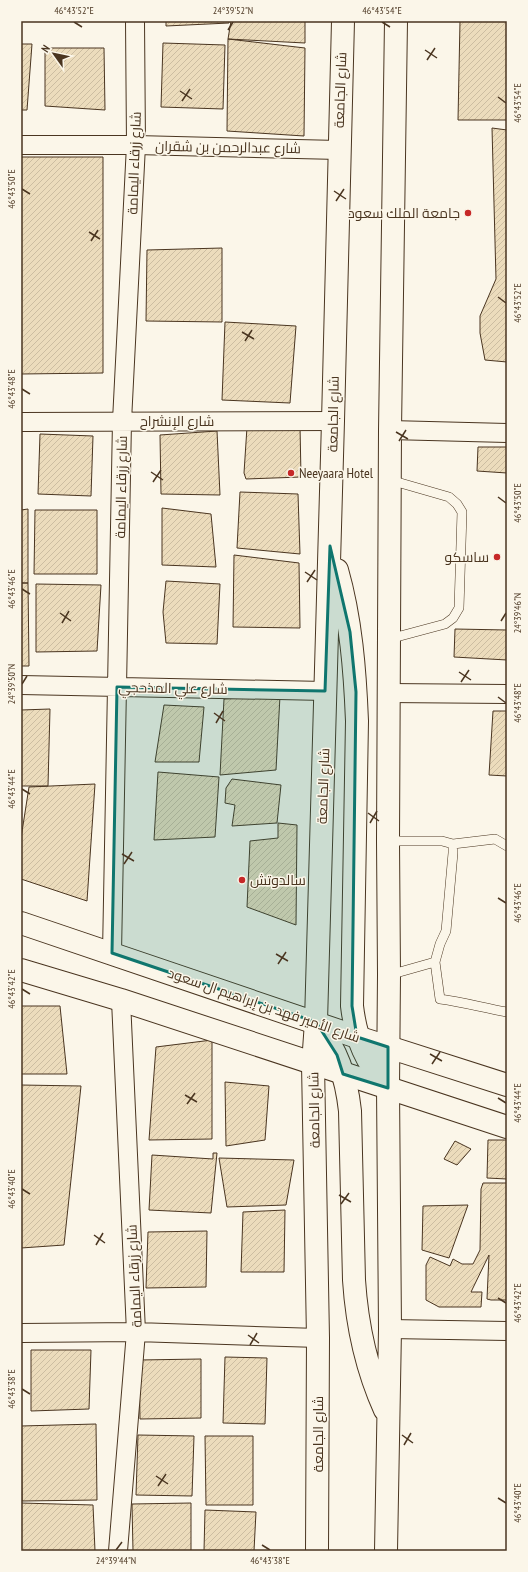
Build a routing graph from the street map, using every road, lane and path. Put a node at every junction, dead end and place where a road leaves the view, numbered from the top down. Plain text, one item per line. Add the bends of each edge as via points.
1 (135, 21) edge
2 (342, 21) edge
3 (396, 21) edge
4 (21, 145) edge
5 (136, 145) junction
6 (339, 150) junction
7 (122, 421) junction
8 (333, 421) junction
9 (21, 422) edge
10 (390, 430) junction
11 (507, 433) edge
12 (390, 480) junction
13 (330, 546) junction
14 (389, 639) junction
15 (21, 685) edge
16 (117, 687) junction
17 (325, 691) junction
18 (388, 693) junction
19 (507, 694) edge
20 (388, 841) junction
21 (452, 844) junction
22 (507, 846) edge
23 (21, 923) edge
24 (112, 953) junction
25 (436, 962) junction
26 (21, 970) edge
27 (389, 975) junction
28 (121, 1000) junction
29 (507, 1012) edge
30 (316, 1022) junction
31 (357, 1037) junction
32 (388, 1047) junction
33 (313, 1064) junction
34 (343, 1074) junction
35 (507, 1085) edge
36 (388, 1088) junction
37 (507, 1127) edge
38 (390, 1329) junction
39 (507, 1331) edge
40 (136, 1332) junction
41 (21, 1333) edge
42 (318, 1338) junction
43 (388, 1418) junction
44 (118, 1551) edge
45 (317, 1551) edge
46 (386, 1551) edge

1 - 5 street, شارع زرقاء اليمامة
2 - 6 main road, شارع الجامعة
3 - 10 main road
4 - 5 street, شارع عبدالرحمن بن شقران
5 - 6 street, شارع عبدالرحمن بن شقران
5 - 7 street, شارع زرقاء اليمامة
6 - 8 main road, شارع الجامعة
7 - 8 street, شارع الإنشراح
7 - 9 street, شارع الإنشراح
7 - 16 street, شارع زرقاء اليمامة
8 - 13 main road, شارع الجامعة
10 - 11 street
10 - 12 main road
12 - 14 main road
12 - 14 lane via 449,497 462,512 459,608 444,624
13 - 17 main road, شارع الجامعة
13 - 31 main road via 347,618 356,692 352,1006
14 - 18 main road
15 - 16 street, شارع علي المذحجي
16 - 17 street, شارع علي المذحجي
16 - 24 street, شارع زرقاء اليمامة
17 - 30 main road, شارع الجامعة
18 - 19 street
18 - 20 main road
20 - 21 lane via 442,841
20 - 27 main road
21 - 22 lane via 495,839
21 - 25 lane via 446,931
23 - 24 main road, شارع الأمير فهد بن إبراهيم ال سعود
24 - 30 main road, شارع الأمير فهد بن إبراهيم ال سعود
25 - 27 lane
25 - 29 lane via 440,999
26 - 28 main road
27 - 32 main road
28 - 33 main road
28 - 40 street, شارع زرقاء اليمامة
30 - 31 main road, شارع الأمير فهد بن إبراهيم ال سعود
30 - 33 main road, شارع الجامعة
30 - 34 main road via 334,1050
31 - 32 main road, شارع الأمير فهد بن إبراهيم ال سعود
31 - 36 main road via 375,1073
32 - 35 main road, شارع الأمير فهد بن إبراهيم ال سعود
32 - 36 main road
33 - 34 main road
33 - 42 main road, شارع الجامعة
34 - 36 main road
34 - 43 main road via 350,1111 355,1304 370,1374
36 - 37 main road
36 - 38 main road
38 - 39 street
38 - 43 main road
40 - 41 street
40 - 42 street
40 - 44 street, شارع زرقاء اليمامة
42 - 45 main road, شارع الجامعة
43 - 46 main road

